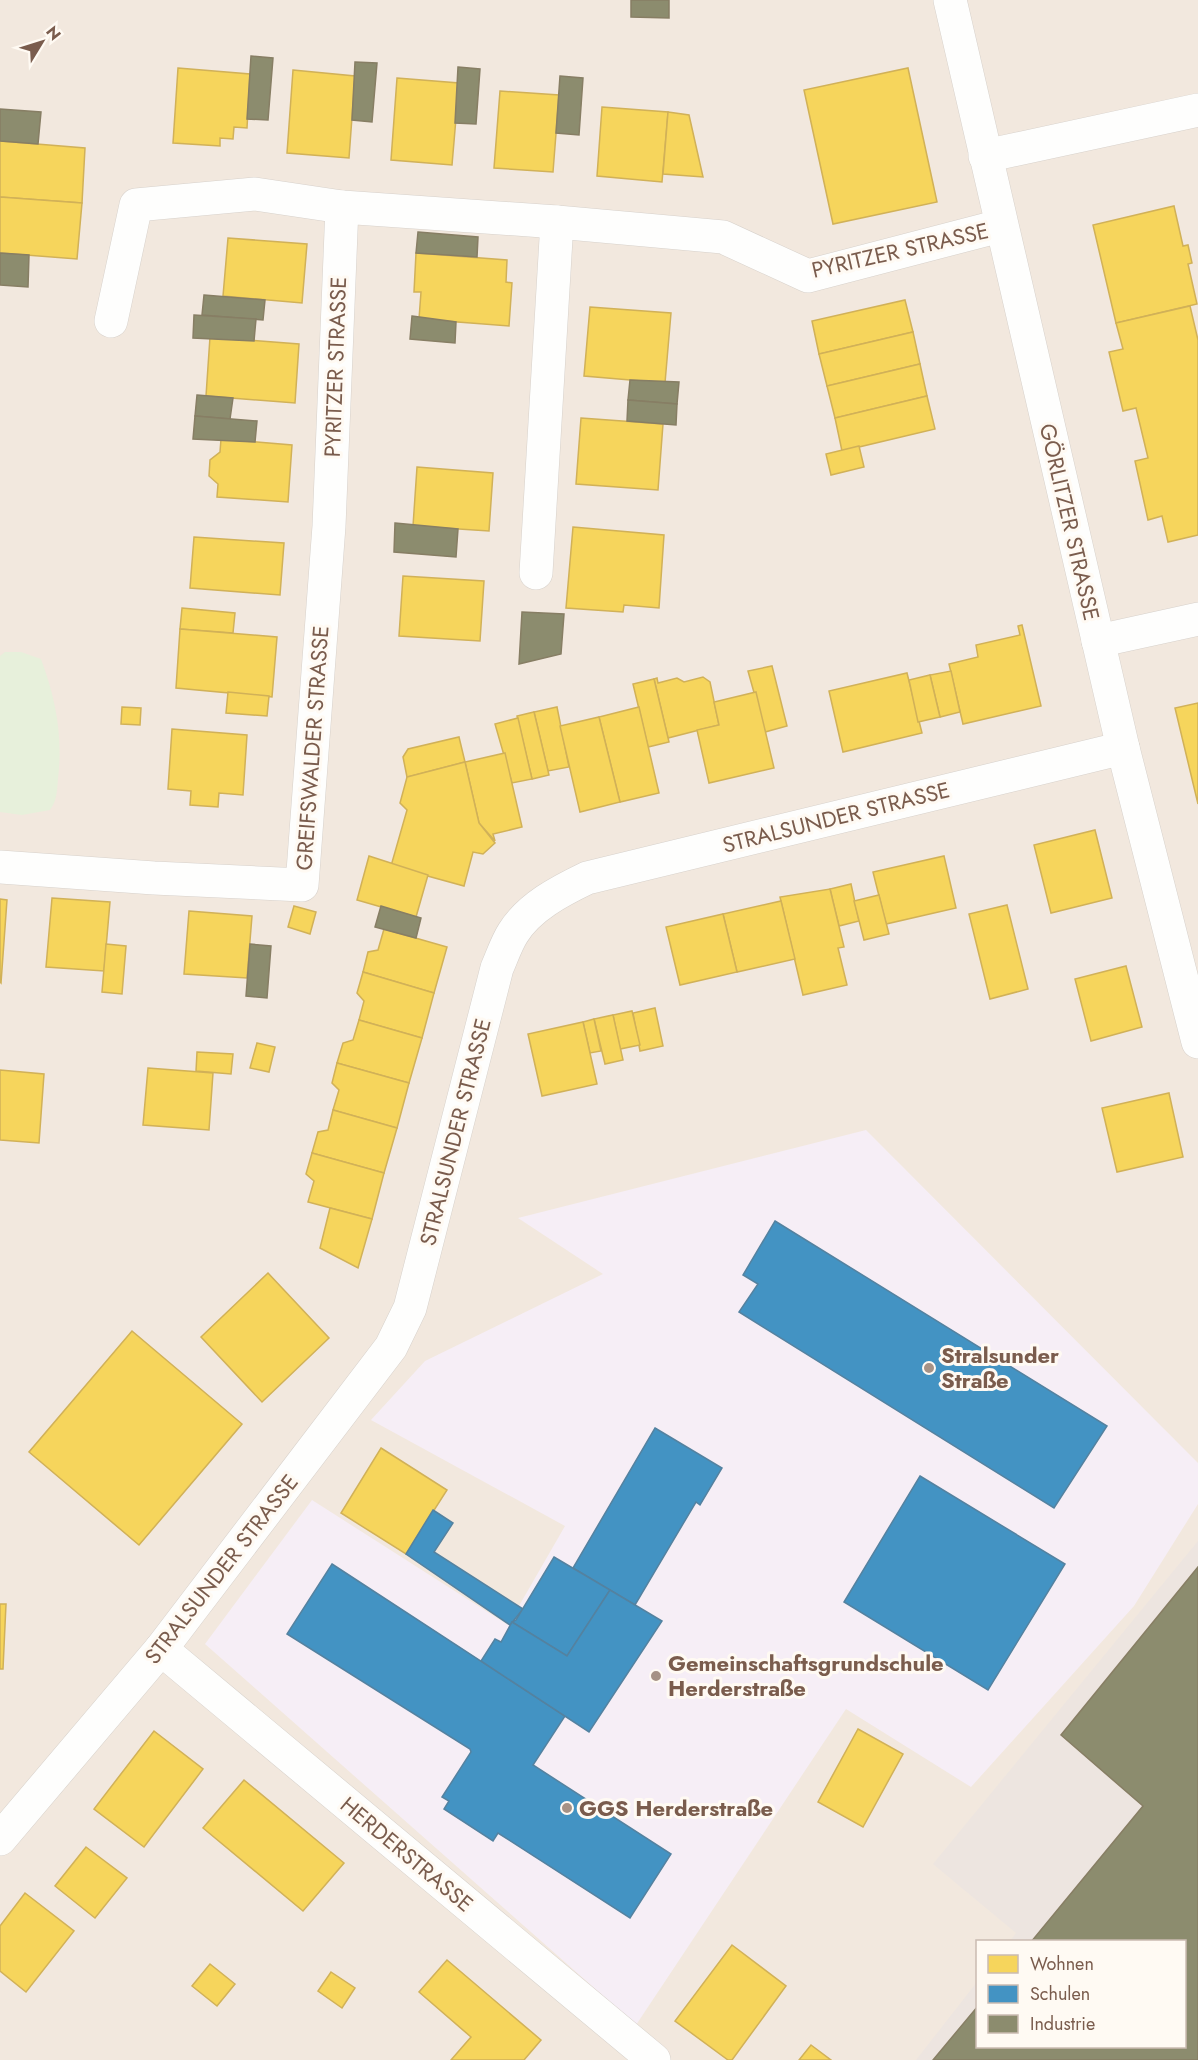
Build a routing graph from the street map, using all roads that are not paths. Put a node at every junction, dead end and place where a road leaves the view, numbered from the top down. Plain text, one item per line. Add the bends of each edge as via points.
1 (950, 0) edge
2 (1198, 110) edge
3 (985, 156) junction
4 (342, 207) junction
5 (557, 222) junction
6 (1000, 226) junction
7 (111, 321) dead end
8 (329, 526) joint
9 (536, 573) dead end
10 (1198, 619) edge
11 (1098, 640) junction
12 (1124, 748) junction
13 (0, 867) edge
14 (1198, 1042) edge
15 (161, 1649) junction
16 (0, 1839) edge
17 (654, 2060) edge

1 - 3 street, GÖRLITZER STRASSE
2 - 3 street
3 - 6 street, GÖRLITZER STRASSE
4 - 5 street, PYRITZER STRASSE
4 - 7 street, PYRITZER STRASSE via 255,194 136,205
4 - 8 street, PYRITZER STRASSE
5 - 6 street, PYRITZER STRASSE via 723,237 808,276
5 - 9 street
6 - 11 street, GÖRLITZER STRASSE
8 - 13 street, GREIFSWALDER STRASSE via 302,885
10 - 11 street
11 - 12 street, GÖRLITZER STRASSE
12 - 14 street, GÖRLITZER STRASSE
12 - 15 street, STRALSUNDER STRASSE via 587,878 555,893 533,911 513,933 497,968 410,1308 391,1347
15 - 16 street, STRALSUNDER STRASSE
15 - 17 street, HERDERSTRASSE

